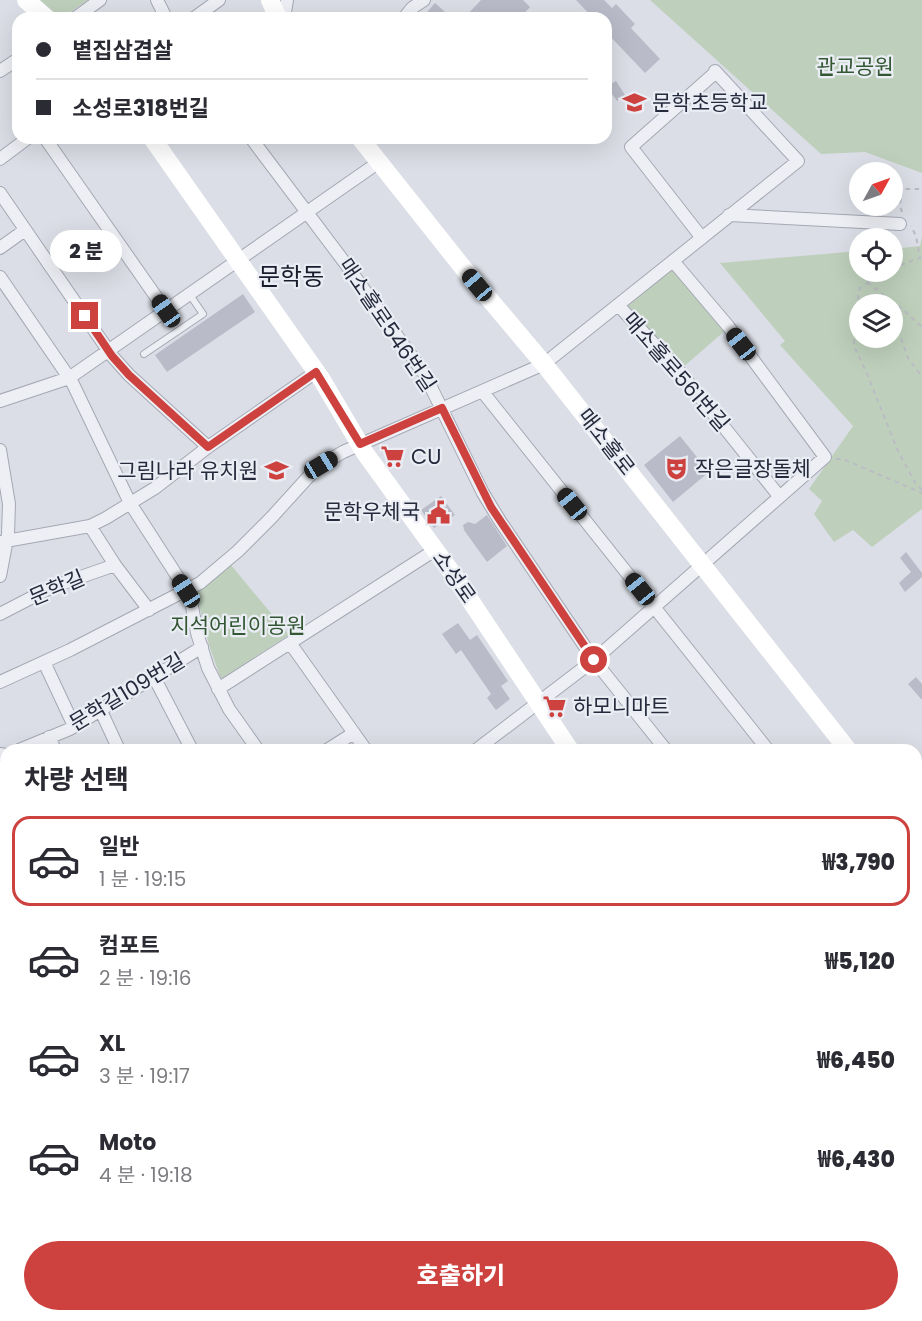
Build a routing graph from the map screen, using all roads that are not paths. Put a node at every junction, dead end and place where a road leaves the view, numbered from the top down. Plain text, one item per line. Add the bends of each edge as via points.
1 (26, 0) edge
2 (100, 0) edge
3 (219, 0) edge
4 (424, 0) edge
5 (39, 12) edge
6 (83, 12) edge
7 (202, 12) edge
8 (409, 12) edge
9 (20, 144) edge
10 (49, 144) edge
11 (156, 144) edge
12 (255, 144) edge
13 (365, 144) edge
14 (0, 159) edge
15 (379, 162) junction
16 (0, 193) edge
17 (308, 214) junction
18 (729, 215) junction
19 (902, 220) road end
20 (25, 230) junction
21 (702, 238) junction
22 (0, 248) edge
23 (238, 261) junction
24 (673, 261) junction
25 (0, 278) edge
26 (190, 295) junction
27 (618, 305) junction
28 (166, 311) junction
29 (109, 351) junction
30 (144, 354) dead end
31 (544, 364) junction
32 (316, 372) junction
33 (69, 378) junction
34 (482, 391) junction
35 (0, 401) edge
36 (442, 408) junction
37 (360, 444) junction
38 (208, 447) junction
39 (0, 450) edge
40 (779, 496) junction
41 (130, 503) junction
42 (90, 526) junction
43 (4, 541) edge
44 (435, 550) junction
45 (701, 564) junction
46 (115, 566) junction
47 (0, 576) edge
48 (186, 591) junction
49 (654, 607) junction
50 (149, 610) junction
51 (0, 614) edge
52 (290, 643) junction
53 (202, 647) junction
54 (594, 660) junction
55 (44, 662) junction
56 (154, 677) junction
57 (0, 682) edge
58 (218, 689) junction
59 (538, 704) junction
60 (101, 711) junction
61 (74, 726) junction
62 (354, 733) junction
63 (49, 737) junction
64 (33, 744) edge
65 (52, 744) edge
66 (116, 744) edge
67 (189, 744) edge
68 (254, 744) edge
69 (337, 744) edge
70 (362, 744) edge
71 (484, 744) edge
72 (566, 744) edge
73 (661, 744) edge
74 (763, 744) edge
75 (843, 744) edge

1 - 5 main road
2 - 6 street
3 - 7 street
4 - 8 street
9 - 14 street
10 - 28 street
11 - 23 main road, 소성로
12 - 17 street
13 - 15 main road, 매소홀로
15 - 17 street
15 - 31 main road, 매소홀로
16 - 20 street
17 - 23 street
17 - 36 street, 매소홀로546번길 via 424,375
18 - 19 street
18 - 21 street, 매소홀로561번길
18 - 21 street, 매소홀로561번길 via 798,160 716,72 631,147
20 - 22 street
20 - 29 street
21 - 24 street, 매소홀로561번길
23 - 26 street
23 - 32 main road, 소성로
24 - 27 street, 매소홀로561번길
24 - 40 street via 728,326 825,457
25 - 33 street
26 - 28 street
26 - 30 lane via 203,314
27 - 31 street, 매소홀로561번길
27 - 40 street, 매소홀로561번길 via 680,372
28 - 29 street
29 - 33 street
29 - 38 street via 129,375
31 - 34 street, 매소홀로561번길
31 - 45 main road, 매소홀로
32 - 37 main road, 소성로
32 - 38 street
33 - 35 street
33 - 41 street
34 - 36 street, 매소홀로561번길
34 - 49 street
36 - 37 street, 매소홀로561번길
36 - 54 street, 매소홀로546번길 via 488,502
37 - 44 main road, 소성로
37 - 48 street, 매소홀로561번길 via 321,465 238,551
38 - 41 street
39 - 43 street, 문학길 via 9,504
40 - 45 street
41 - 42 street
41 - 48 street
42 - 43 street
42 - 46 street
43 - 47 street, 문학길
44 - 52 street
44 - 59 main road, 소성로
45 - 49 street
45 - 75 main road, 매소홀로
46 - 50 street
46 - 51 street, 문학길 via 52,587
48 - 50 street, 매소홀로561번길
48 - 53 street
49 - 54 street
49 - 74 street
50 - 55 street, 매소홀로561번길
52 - 58 street
52 - 62 street
53 - 56 street, 문학길109번길
53 - 58 street
54 - 59 street
54 - 73 street, 매소홀로546번길
55 - 57 street, 매소홀로561번길
55 - 61 street
56 - 60 street, 문학길109번길
56 - 67 street
58 - 68 street
59 - 71 street
59 - 72 main road, 소성로
60 - 61 street, 문학길109번길
60 - 66 street
61 - 63 street, 문학길109번길
62 - 69 street
62 - 70 street
63 - 64 street, 문학길109번길
63 - 65 street

